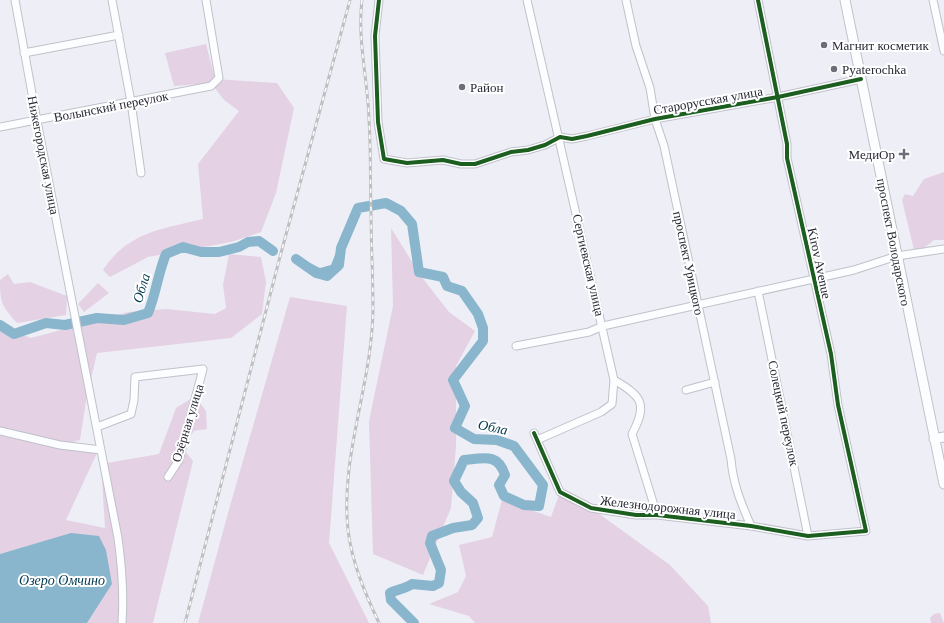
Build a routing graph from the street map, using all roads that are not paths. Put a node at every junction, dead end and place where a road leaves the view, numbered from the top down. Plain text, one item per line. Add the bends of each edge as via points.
1 (15, 0) edge
2 (112, 0) edge
3 (206, 0) edge
4 (379, 0) edge
5 (527, 0) edge
6 (626, 0) edge
7 (758, 0) edge
8 (845, 0) edge
9 (933, 0) edge
10 (119, 35) junction
11 (944, 51) edge
12 (24, 53) junction
13 (861, 80) junction
14 (778, 97) junction
15 (131, 102) junction
16 (655, 120) junction
17 (37, 121) junction
18 (0, 127) edge
19 (560, 137) junction
20 (141, 173) dead end
21 (944, 249) edge
22 (897, 256) junction
23 (813, 279) junction
24 (758, 291) junction
25 (698, 304) junction
26 (603, 326) junction
27 (516, 346) dead end
28 (614, 380) junction
29 (715, 382) junction
30 (686, 390) dead end
31 (97, 427) junction
32 (0, 430) edge
33 (534, 433) dead end
34 (944, 437) edge
35 (934, 439) junction
36 (537, 440) junction
37 (101, 450) junction
38 (168, 477) dead end
39 (944, 484) edge
40 (658, 515) junction
41 (751, 526) junction
42 (866, 531) joint
43 (808, 536) junction
44 (122, 623) edge

1 - 12 street, Нижегородская улица
2 - 10 street
3 - 15 street, Волынский переулок via 219,78 211,86
4 - 19 street, Старорусская улица via 375,36 378,122 384,158 407,163 443,160 475,164 511,152 545,145
5 - 19 street, Сергиевская улица
6 - 16 street, проспект Урицкого via 636,46 650,88
7 - 14 street, Kirov Avenue
8 - 13 main road, проспект Володарского
9 - 11 street
10 - 12 street
10 - 15 street
12 - 17 street, Нижегородская улица
13 - 14 street, Старорусская улица
13 - 22 main road, проспект Володарского
14 - 16 street, Старорусская улица
14 - 23 street, Kirov Avenue via 787,144 787,158
15 - 17 street, Волынский переулок
15 - 20 street
16 - 19 street, Старорусская улица via 579,137
16 - 25 street, проспект Урицкого via 664,146
17 - 18 street, Волынский переулок
17 - 31 street, Нижегородская улица
19 - 26 street, Сергиевская улица
21 - 22 street
22 - 23 street via 854,270
22 - 35 main road, проспект Володарского
23 - 24 street
23 - 42 street, Kirov Avenue via 831,354 838,405
24 - 25 street
24 - 43 street, Солецкий переулок
25 - 26 street
25 - 29 street, проспект Урицкого
26 - 27 street via 589,332
26 - 28 street, Сергиевская улица
28 - 36 street, Сергиевская улица via 612,404 601,412
28 - 40 street via 637,396 642,410 632,434
29 - 30 street
29 - 41 street, проспект Урицкого via 731,459 732,477
31 - 37 street
31 - 38 street, Озёрная улица via 131,414 135,377 203,369 179,460
32 - 37 street via 60,445
33 - 36 street, Железнодорожная улица
34 - 35 main road
35 - 39 main road, проспект Володарского
36 - 40 street, Железнодорожная улица via 560,492 591,508 636,515
37 - 44 street via 118,538 124,601
40 - 41 street, Железнодорожная улица
41 - 43 street, Железнодорожная улица
42 - 43 street, Железнодорожная улица

